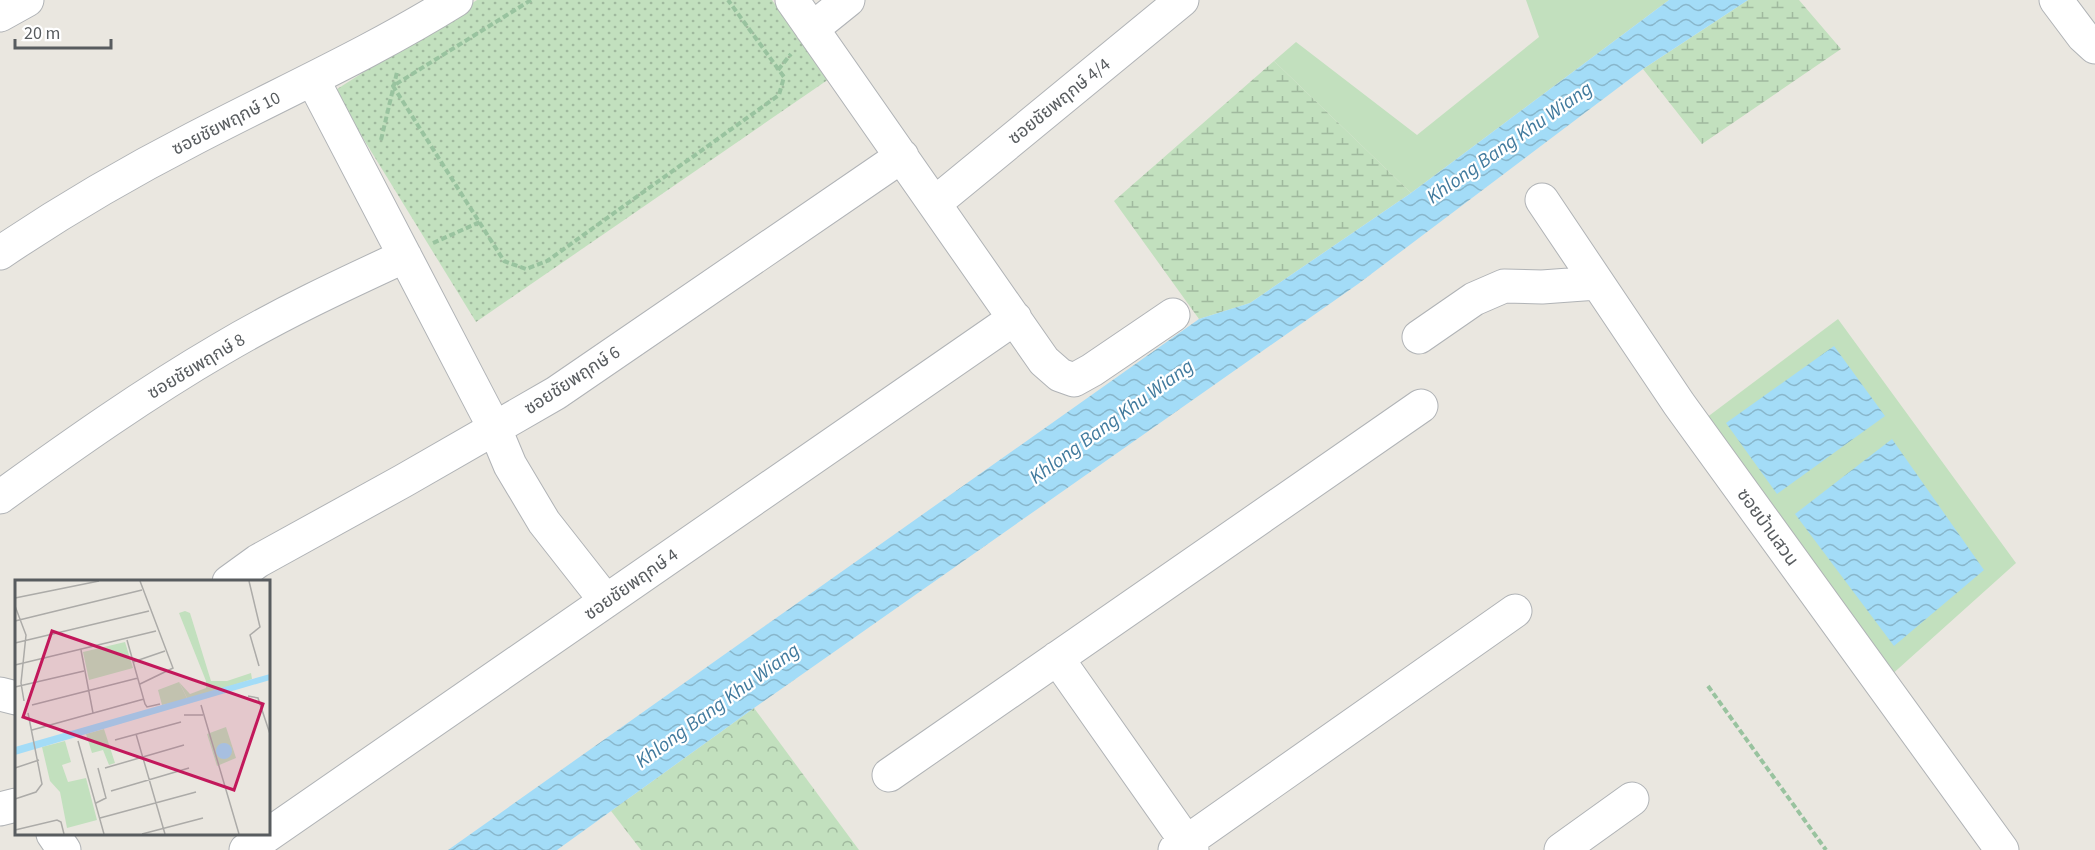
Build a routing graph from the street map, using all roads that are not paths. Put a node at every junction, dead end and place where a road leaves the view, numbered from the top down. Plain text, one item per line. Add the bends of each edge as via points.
1 (27, 0) edge
2 (456, 0) edge
3 (792, 0) edge
4 (848, 0) edge
5 (1182, 0) edge
6 (2056, 0) edge
7 (0, 15) edge
8 (812, 29) junction
9 (2095, 47) edge
10 (313, 80) junction
11 (902, 156) junction
12 (1542, 200) dead end
13 (935, 203) junction
14 (0, 253) edge
15 (405, 256) junction
16 (1597, 283) junction
17 (1173, 315) dead end
18 (1015, 318) junction
19 (1419, 337) dead end
20 (1421, 406) dead end
21 (495, 429) junction
22 (0, 496) edge
23 (232, 580) edge
24 (606, 601) junction
25 (1515, 611) dead end
26 (1057, 658) junction
27 (0, 694) edge
28 (15, 698) edge
29 (889, 775) dead end
30 (1632, 800) dead end
31 (15, 805) edge
32 (0, 809) edge
33 (270, 833) edge
34 (54, 835) edge
35 (268, 835) edge
36 (1185, 847) edge
37 (64, 850) edge
38 (246, 850) edge
39 (1561, 850) edge
40 (2002, 850) edge

1 - 7 street
2 - 10 street, ซอยชัยพฤกษ์ 10
3 - 8 street
4 - 8 street
5 - 13 street, ซอยชัยพฤกษ์ 4/4
6 - 9 street
8 - 11 street
10 - 14 street, ซอยชัยพฤกษ์ 10 via 115,181
10 - 15 street
11 - 13 street
11 - 21 street, ซอยชัยพฤกษ์ 6 via 566,386
12 - 16 street, ซอยบ้านสวน
13 - 18 street
15 - 21 street
15 - 22 street, ซอยชัยพฤกษ์ 8 via 327,292 221,349 102,424
16 - 19 street via 1504,286 1474,299
16 - 40 street, ซอยบ้านสวน via 1679,404
17 - 18 street via 1074,380 1060,375 1044,361
18 - 24 street, ซอยชัยพฤกษ์ 4
20 - 26 street
21 - 23 street, ซอยชัยพฤกษ์ 6 via 267,556
21 - 24 street via 510,465 544,522
24 - 33 street, ซอยชัยพฤกษ์ 4
25 - 36 street
26 - 29 street
26 - 36 street
27 - 28 street
30 - 39 street
31 - 32 street
34 - 37 street
35 - 38 street, ซอยชัยพฤกษ์ 4

